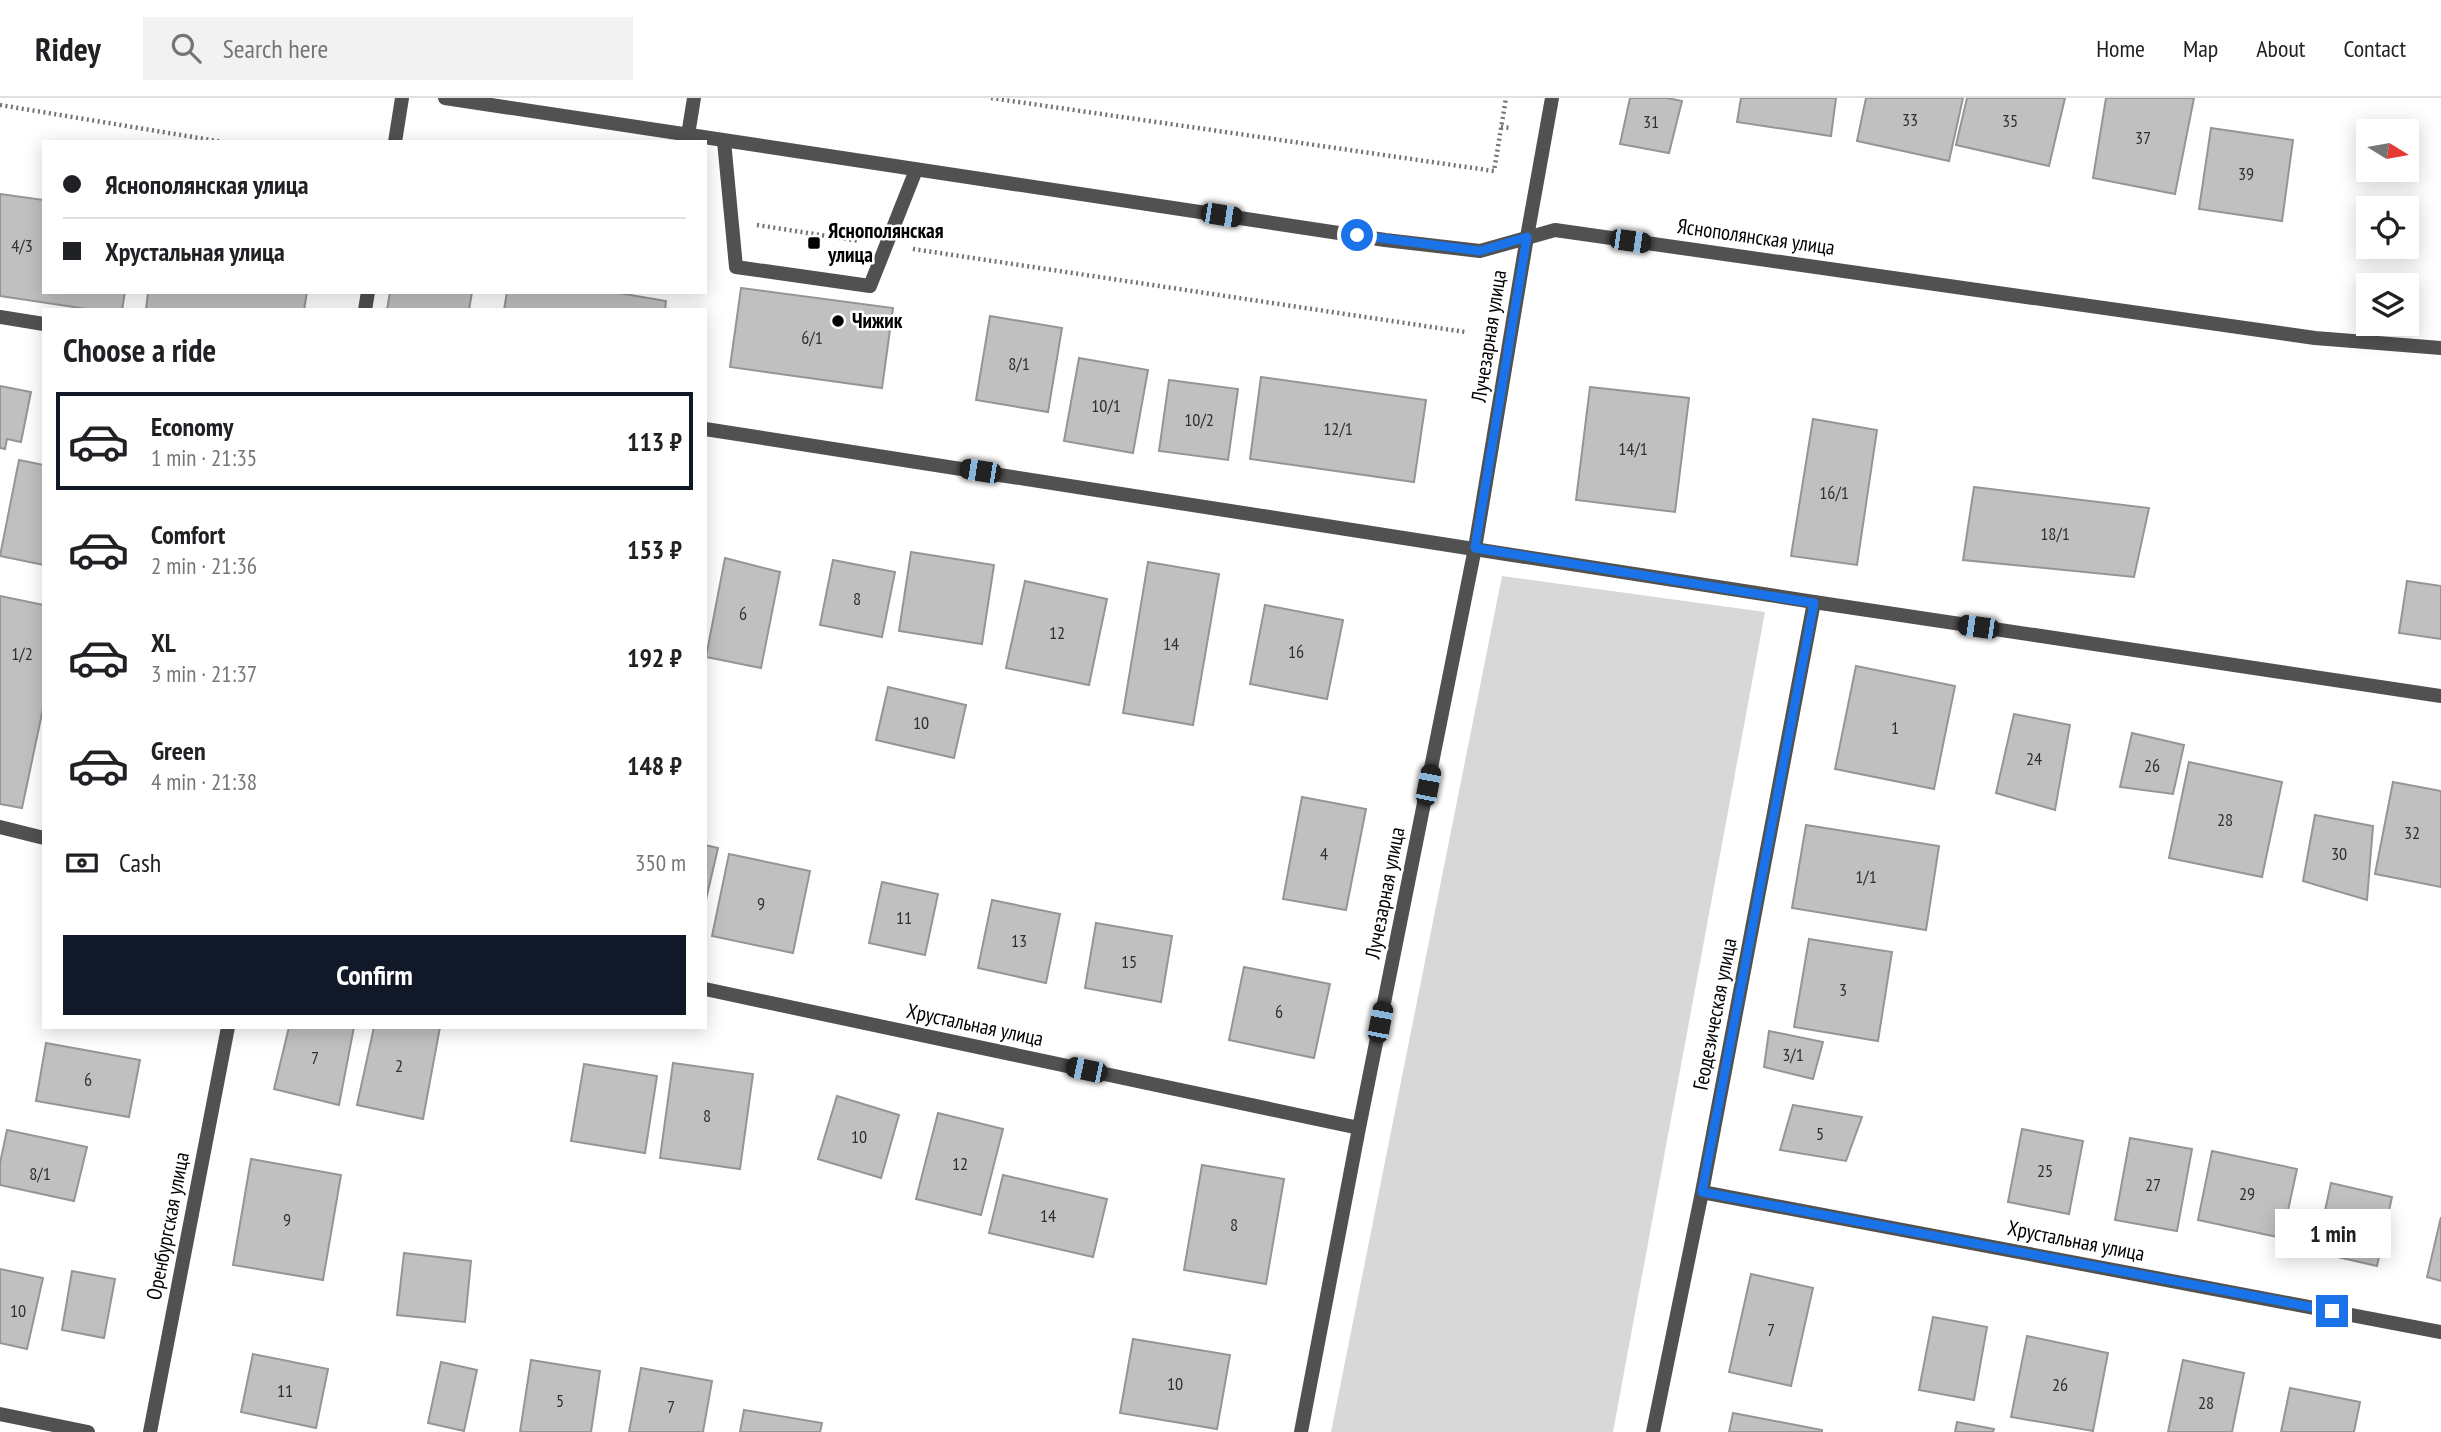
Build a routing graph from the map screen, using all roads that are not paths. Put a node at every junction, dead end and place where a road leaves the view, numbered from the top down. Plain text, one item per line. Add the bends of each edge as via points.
1 (402, 98) edge
2 (445, 98) edge
3 (694, 98) edge
4 (1552, 98) edge
5 (688, 135) junction
6 (395, 140) edge
7 (724, 141) junction
8 (916, 170) junction
9 (1527, 237) junction
10 (0, 317) edge
11 (42, 324) edge
12 (2441, 348) edge
13 (707, 429) edge
14 (1475, 548) junction
15 (1814, 603) junction
16 (2441, 696) edge
17 (0, 827) edge
18 (42, 838) edge
19 (707, 989) edge
20 (228, 1029) edge
21 (1359, 1128) junction
22 (1702, 1192) junction
23 (2441, 1332) edge
24 (0, 1414) edge
25 (89, 1432) edge
26 (150, 1432) edge
27 (1301, 1432) edge
28 (1653, 1432) edge

1 - 6 street
2 - 5 street, Яснополянская улица
3 - 5 street
4 - 9 street, Лучезарная улица
5 - 7 street, Яснополянская улица
7 - 8 street, Яснополянская улица
7 - 8 street via 736,267 870,286
8 - 9 street, Яснополянская улица via 1480,251
9 - 12 street, Яснополянская улица via 1555,230 2315,338
9 - 14 street, Лучезарная улица
10 - 11 street
13 - 14 street
14 - 15 street
14 - 21 street, Лучезарная улица
15 - 16 street
15 - 22 street, Геодезическая улица
17 - 18 street
19 - 21 street, Хрустальная улица
20 - 26 street, Оренбургская улица
21 - 27 street, Лучезарная улица
22 - 23 street, Хрустальная улица
22 - 28 street, Геодезическая улица
24 - 25 street

